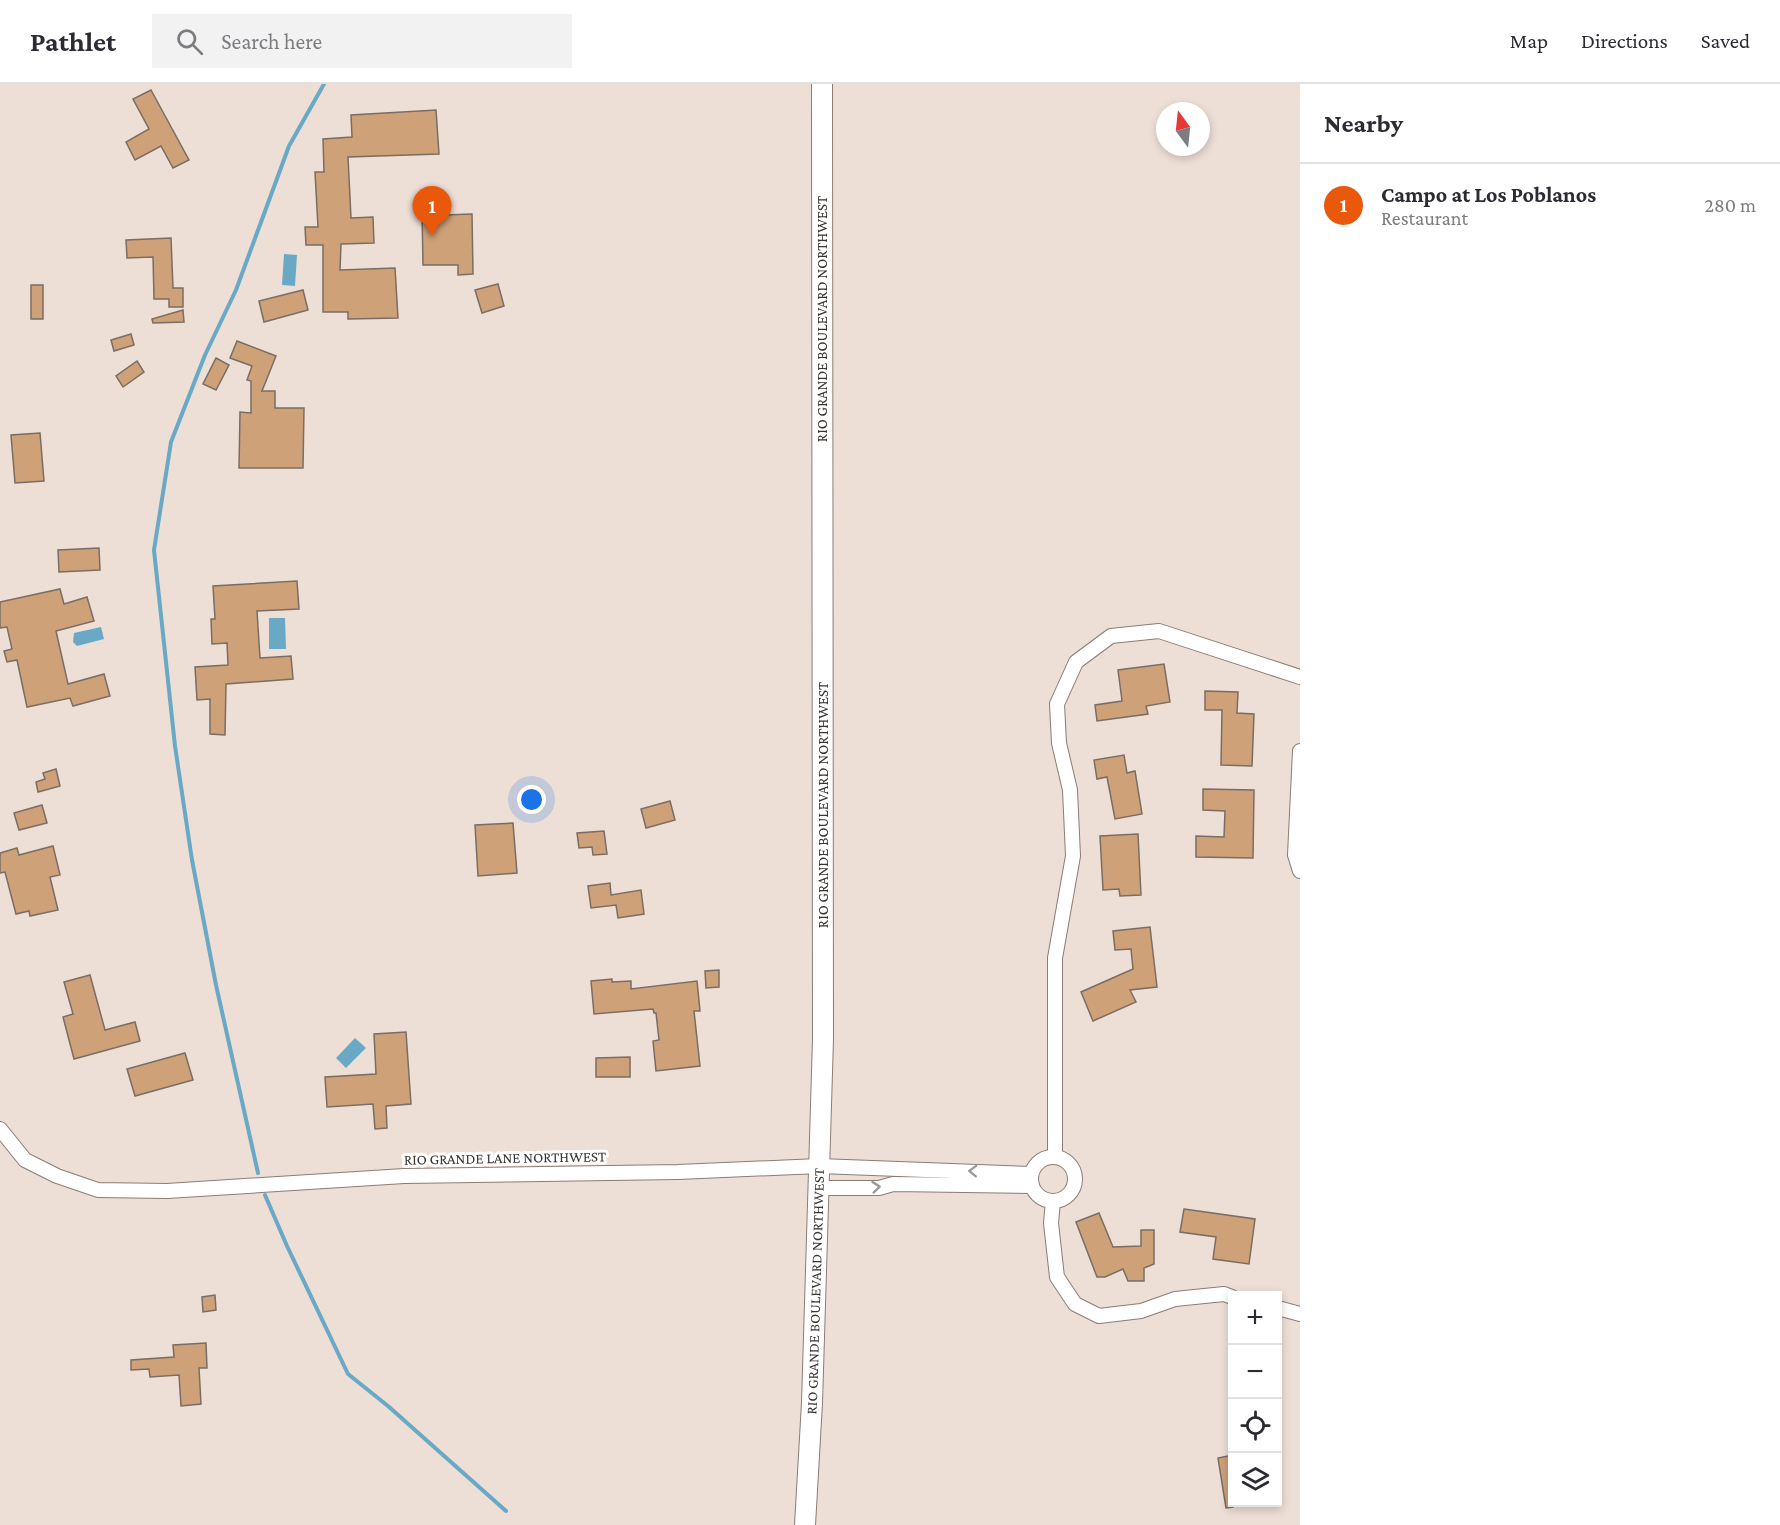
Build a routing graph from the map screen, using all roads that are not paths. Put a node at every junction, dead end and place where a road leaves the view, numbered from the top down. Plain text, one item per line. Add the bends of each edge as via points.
1 (822, 84) edge
2 (1300, 677) edge
3 (1300, 751) edge
4 (1300, 871) edge
5 (0, 1129) edge
6 (1055, 1157) junction
7 (819, 1166) junction
8 (1032, 1180) junction
9 (818, 1188) junction
10 (1053, 1201) junction
11 (1228, 1295) edge
12 (1282, 1309) edge
13 (1300, 1314) edge
14 (805, 1525) edge

1 - 7 street, RIO GRANDE BOULEVARD NORTHWEST via 823,1039
2 - 6 street via 1159,631 1111,636 1076,662 1057,704 1059,743 1070,790 1073,856 1055,958
3 - 4 street via 1295,855
5 - 7 street, RIO GRANDE LANE NORTHWEST via 24,1160 98,1190 167,1191 404,1176
6 - 8 street via 1041,1161
6 - 10 street via 1070,1166 1074,1184 1063,1199
8 -> 7 street, RIO GRANDE LANE NORTHWEST
7 - 9 street, RIO GRANDE BOULEVARD NORTHWEST
9 -> 8 street
8 - 10 street via 1035,1192
9 - 14 street, RIO GRANDE BOULEVARD NORTHWEST
10 - 11 street via 1051,1223 1057,1277 1075,1304 1099,1316 1141,1311 1175,1299
12 - 13 street

